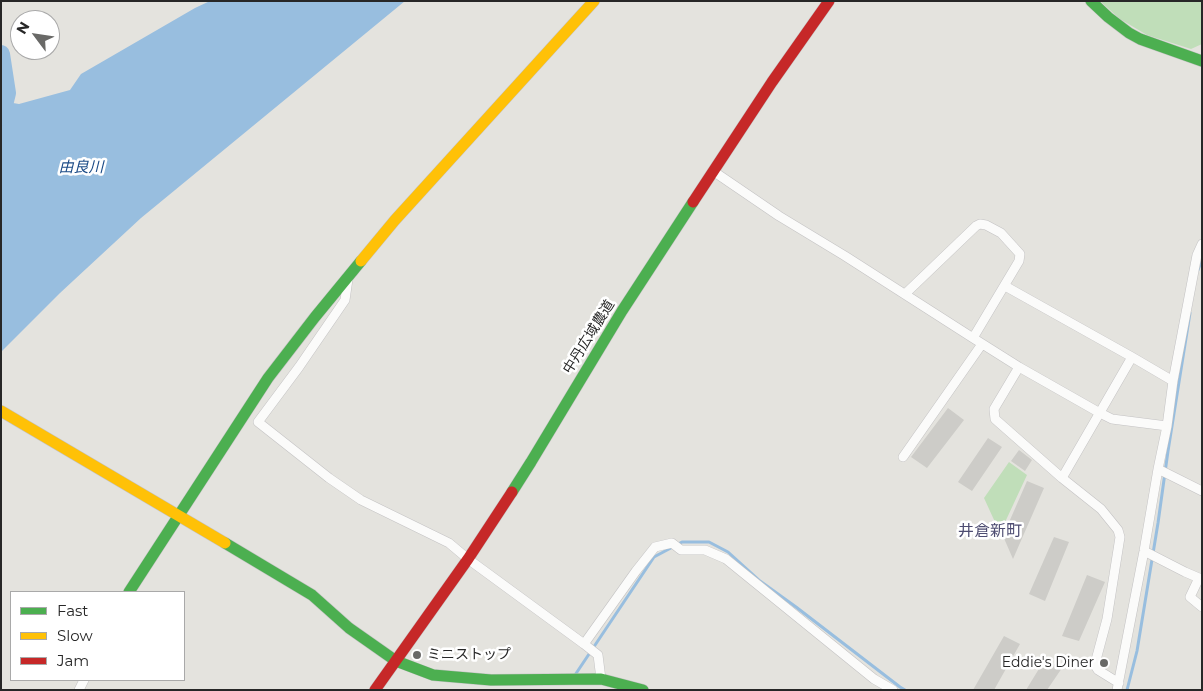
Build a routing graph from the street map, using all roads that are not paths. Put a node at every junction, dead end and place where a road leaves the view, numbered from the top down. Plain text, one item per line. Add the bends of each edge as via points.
1 (594, 1) edge
2 (829, 1) edge
3 (1091, 1) edge
4 (1202, 61) edge
5 (713, 172) junction
6 (1202, 244) edge
7 (349, 276) junction
8 (1005, 286) junction
9 (904, 294) junction
10 (973, 338) junction
11 (982, 344) junction
12 (1132, 357) junction
13 (1019, 367) junction
14 (1173, 381) junction
15 (1, 412) edge
16 (1100, 413) junction
17 (1167, 426) junction
18 (903, 457) dead end
19 (1158, 469) junction
20 (1062, 478) junction
21 (1202, 491) edge
22 (177, 514) junction
23 (1144, 551) junction
24 (468, 559) junction
25 (130, 591) edge
26 (1202, 607) edge
27 (584, 644) junction
28 (396, 662) junction
29 (601, 679) junction
30 (1118, 686) edge
31 (376, 690) edge
32 (643, 690) edge
33 (892, 690) edge

1 - 7 street via 395,220
2 - 5 street, 中丹広域農道
3 - 4 street via 1140,39
5 - 9 street
5 - 24 street, 中丹広域農道 via 622,311
6 - 14 street via 1197,255
7 - 22 street via 268,378
7 - 24 street via 345,300 258,422 361,500 449,543
8 - 9 street via 1020,254 1001,233 980,224
8 - 10 street
8 - 12 street
9 - 10 street
10 - 11 street
11 - 13 street
11 - 18 street
12 - 14 street
12 - 16 street
13 - 16 street
13 - 20 street via 994,409 995,418
14 - 17 street
15 - 22 street
16 - 17 street via 1112,419
16 - 20 street
17 - 19 street
19 - 21 street
19 - 23 street
20 - 30 street via 1101,509 1120,537 1096,660 1098,670
22 - 25 street
22 - 28 street via 312,594 349,628
23 - 26 street via 1199,578 1190,596
23 - 30 street
24 - 27 street
24 - 28 street, 中丹広域農道
27 - 29 street via 598,655
27 - 33 street via 655,547 672,543 681,550 705,550 726,559 874,679
28 - 29 street via 433,675 491,680
28 - 31 street, 中丹広域農道
29 - 32 street

